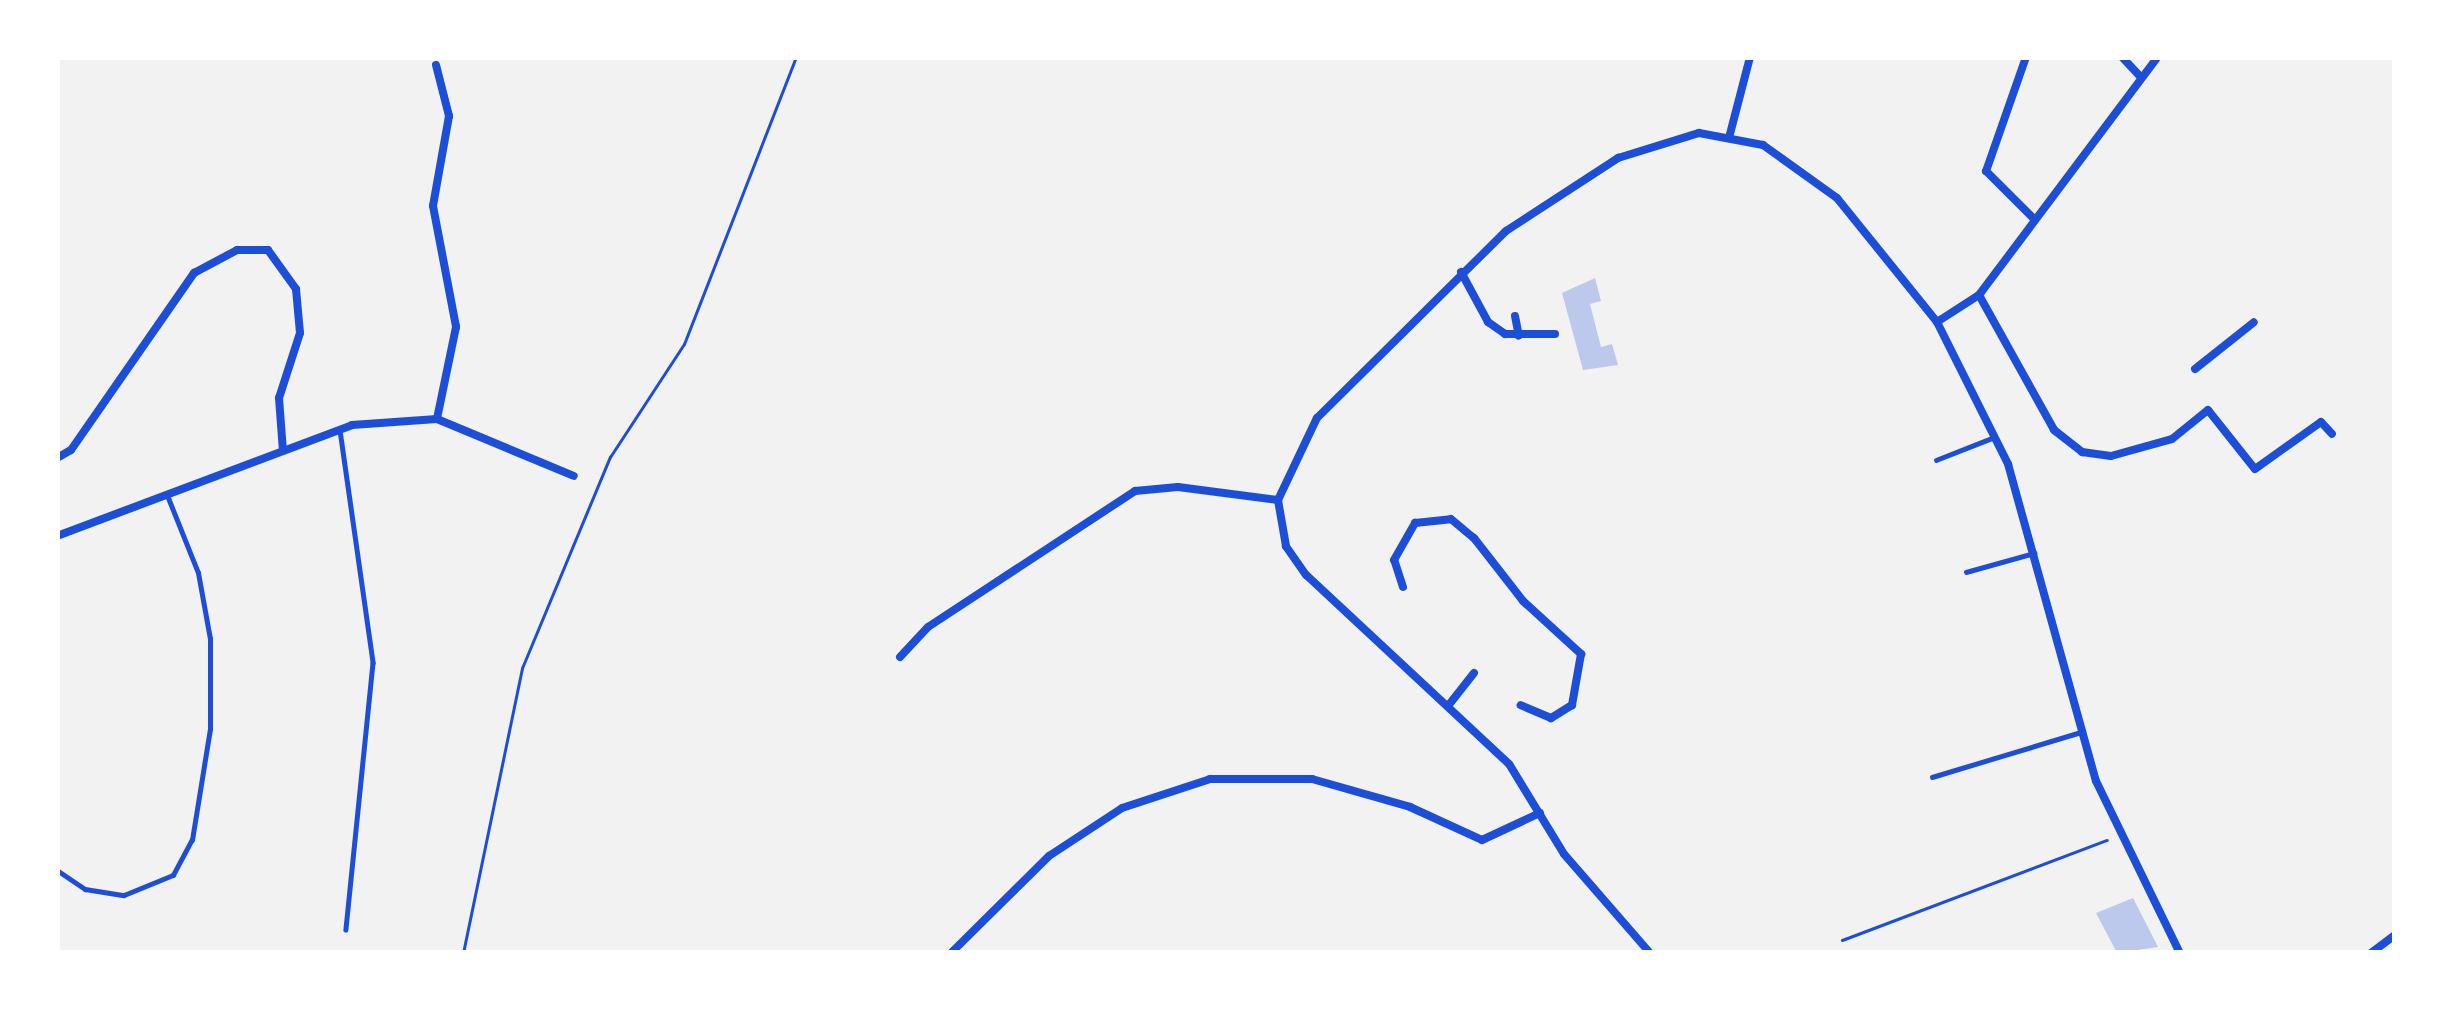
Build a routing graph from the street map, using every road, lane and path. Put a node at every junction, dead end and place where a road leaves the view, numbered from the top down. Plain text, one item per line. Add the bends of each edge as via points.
1 (796, 57) edge
2 (1750, 57) edge
3 (2026, 57) edge
4 (2122, 57) edge
5 (2158, 57) edge
6 (436, 64) dead end
7 (2140, 76) junction
8 (1730, 134) junction
9 (2035, 220) junction
10 (1460, 272) junction
11 (1979, 295) junction
12 (1516, 316) dead end
13 (1937, 322) junction
14 (2254, 322) dead end
15 (1555, 334) dead end
16 (1519, 336) junction
17 (2195, 369) dead end
18 (437, 419) junction
19 (340, 429) junction
20 (2332, 434) dead end
21 (1997, 436) junction
22 (283, 451) junction
23 (57, 458) edge
24 (1936, 460) dead end
25 (574, 476) dead end
26 (168, 498) junction
27 (1278, 500) junction
28 (57, 536) edge
29 (2033, 553) junction
30 (1966, 572) dead end
31 (1403, 587) dead end
32 (900, 657) dead end
33 (1474, 673) dead end
34 (1521, 705) dead end
35 (1448, 706) junction
36 (2081, 732) junction
37 (1933, 777) dead end
38 (1540, 813) junction
39 (2107, 840) dead end
40 (57, 870) edge
41 (346, 930) dead end
42 (2395, 935) edge
43 (1842, 940) dead end
44 (464, 953) edge
45 (951, 953) edge
46 (1650, 953) edge
47 (2180, 953) edge
48 (2371, 953) edge

1 - 44 path via 684,344 610,458 522,668
2 - 8 street
3 - 9 street via 1986,171
4 - 7 street
5 - 7 street
6 - 18 street via 449,116 434,206 456,327
7 - 9 street
8 - 10 street via 1666,140 1618,158 1506,231
8 - 13 street via 1763,145 1837,198
9 - 11 street
10 - 16 street via 1488,322
10 - 27 street via 1317,418
11 - 13 street
11 - 20 street via 2054,430 2082,452 2110,457 2172,439 2208,410 2255,469 2320,422
12 - 16 street
13 - 21 street
14 - 17 street
15 - 16 street
18 - 19 street
18 - 25 street
19 - 22 street
19 - 41 lane via 373,663
21 - 24 lane
21 - 29 street
22 - 23 street via 279,398 300,333 296,289 268,250 237,250 194,273 71,450
22 - 26 street
26 - 28 street
26 - 40 lane via 198,573 210,640 210,729 192,840 173,875 124,895 85,889
27 - 32 street via 1178,487 1135,491 928,627
27 - 35 street via 1286,546 1306,575
29 - 30 lane
29 - 36 street
31 - 34 street via 1394,560 1415,523 1451,520 1474,538 1523,602 1581,654 1572,705 1552,718
33 - 35 street
35 - 38 street via 1509,764
36 - 37 lane
36 - 47 street via 2115,824
38 - 45 street via 1483,839 1410,807 1312,779 1210,779 1122,808 1049,856
38 - 46 street
39 - 43 path
42 - 48 street

